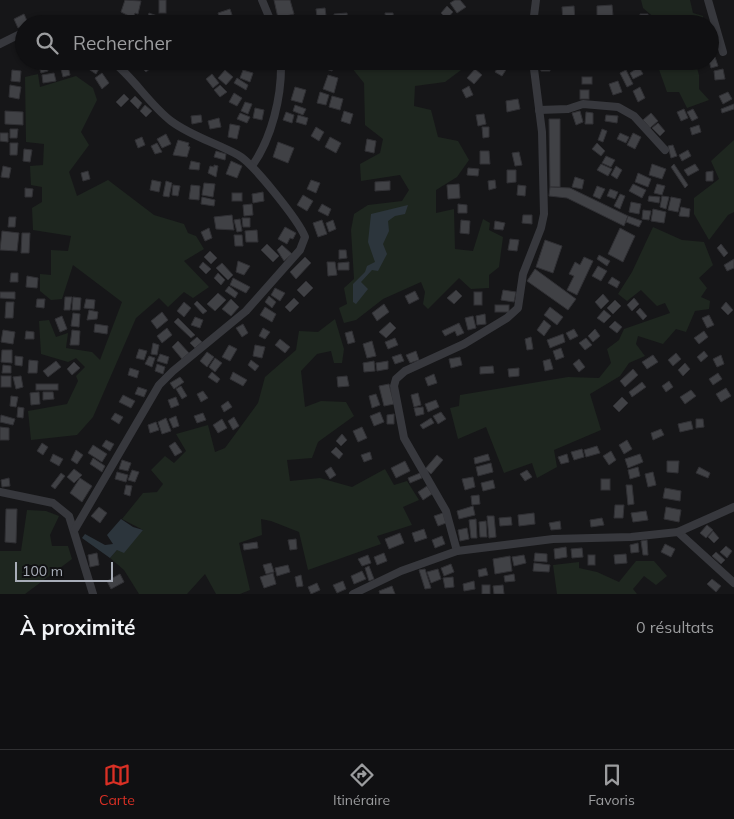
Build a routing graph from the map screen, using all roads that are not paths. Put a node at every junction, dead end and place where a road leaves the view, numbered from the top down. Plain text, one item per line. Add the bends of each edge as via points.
1 (262, 0) edge
2 (536, 0) edge
3 (708, 0) edge
4 (268, 15) edge
5 (535, 15) edge
6 (713, 15) edge
7 (15, 36) edge
8 (719, 36) edge
9 (0, 44) edge
10 (724, 52) dead end
11 (121, 70) edge
12 (281, 70) edge
13 (534, 70) edge
14 (540, 110) junction
15 (665, 150) dead end
16 (252, 166) junction
17 (0, 492) edge
18 (734, 507) edge
19 (75, 529) junction
20 (678, 532) junction
21 (457, 551) junction
22 (734, 583) edge
23 (93, 594) edge
24 (353, 594) edge

1 - 4 street
2 - 5 street
3 - 6 street
7 - 9 street
8 - 10 street
11 - 16 street via 169,119 240,156
12 - 16 street via 273,117
13 - 14 street
14 - 15 street via 568,109 583,104 618,107 634,116
14 - 21 street via 544,214 523,274 518,308 508,318 464,344 405,371 396,379 394,386 404,438 446,511
16 - 19 street via 300,224 304,243 246,311 159,385
17 - 19 street via 53,503 69,516
18 - 20 street
19 - 23 street
20 - 21 street via 553,539
20 - 22 street
21 - 24 street via 400,571

